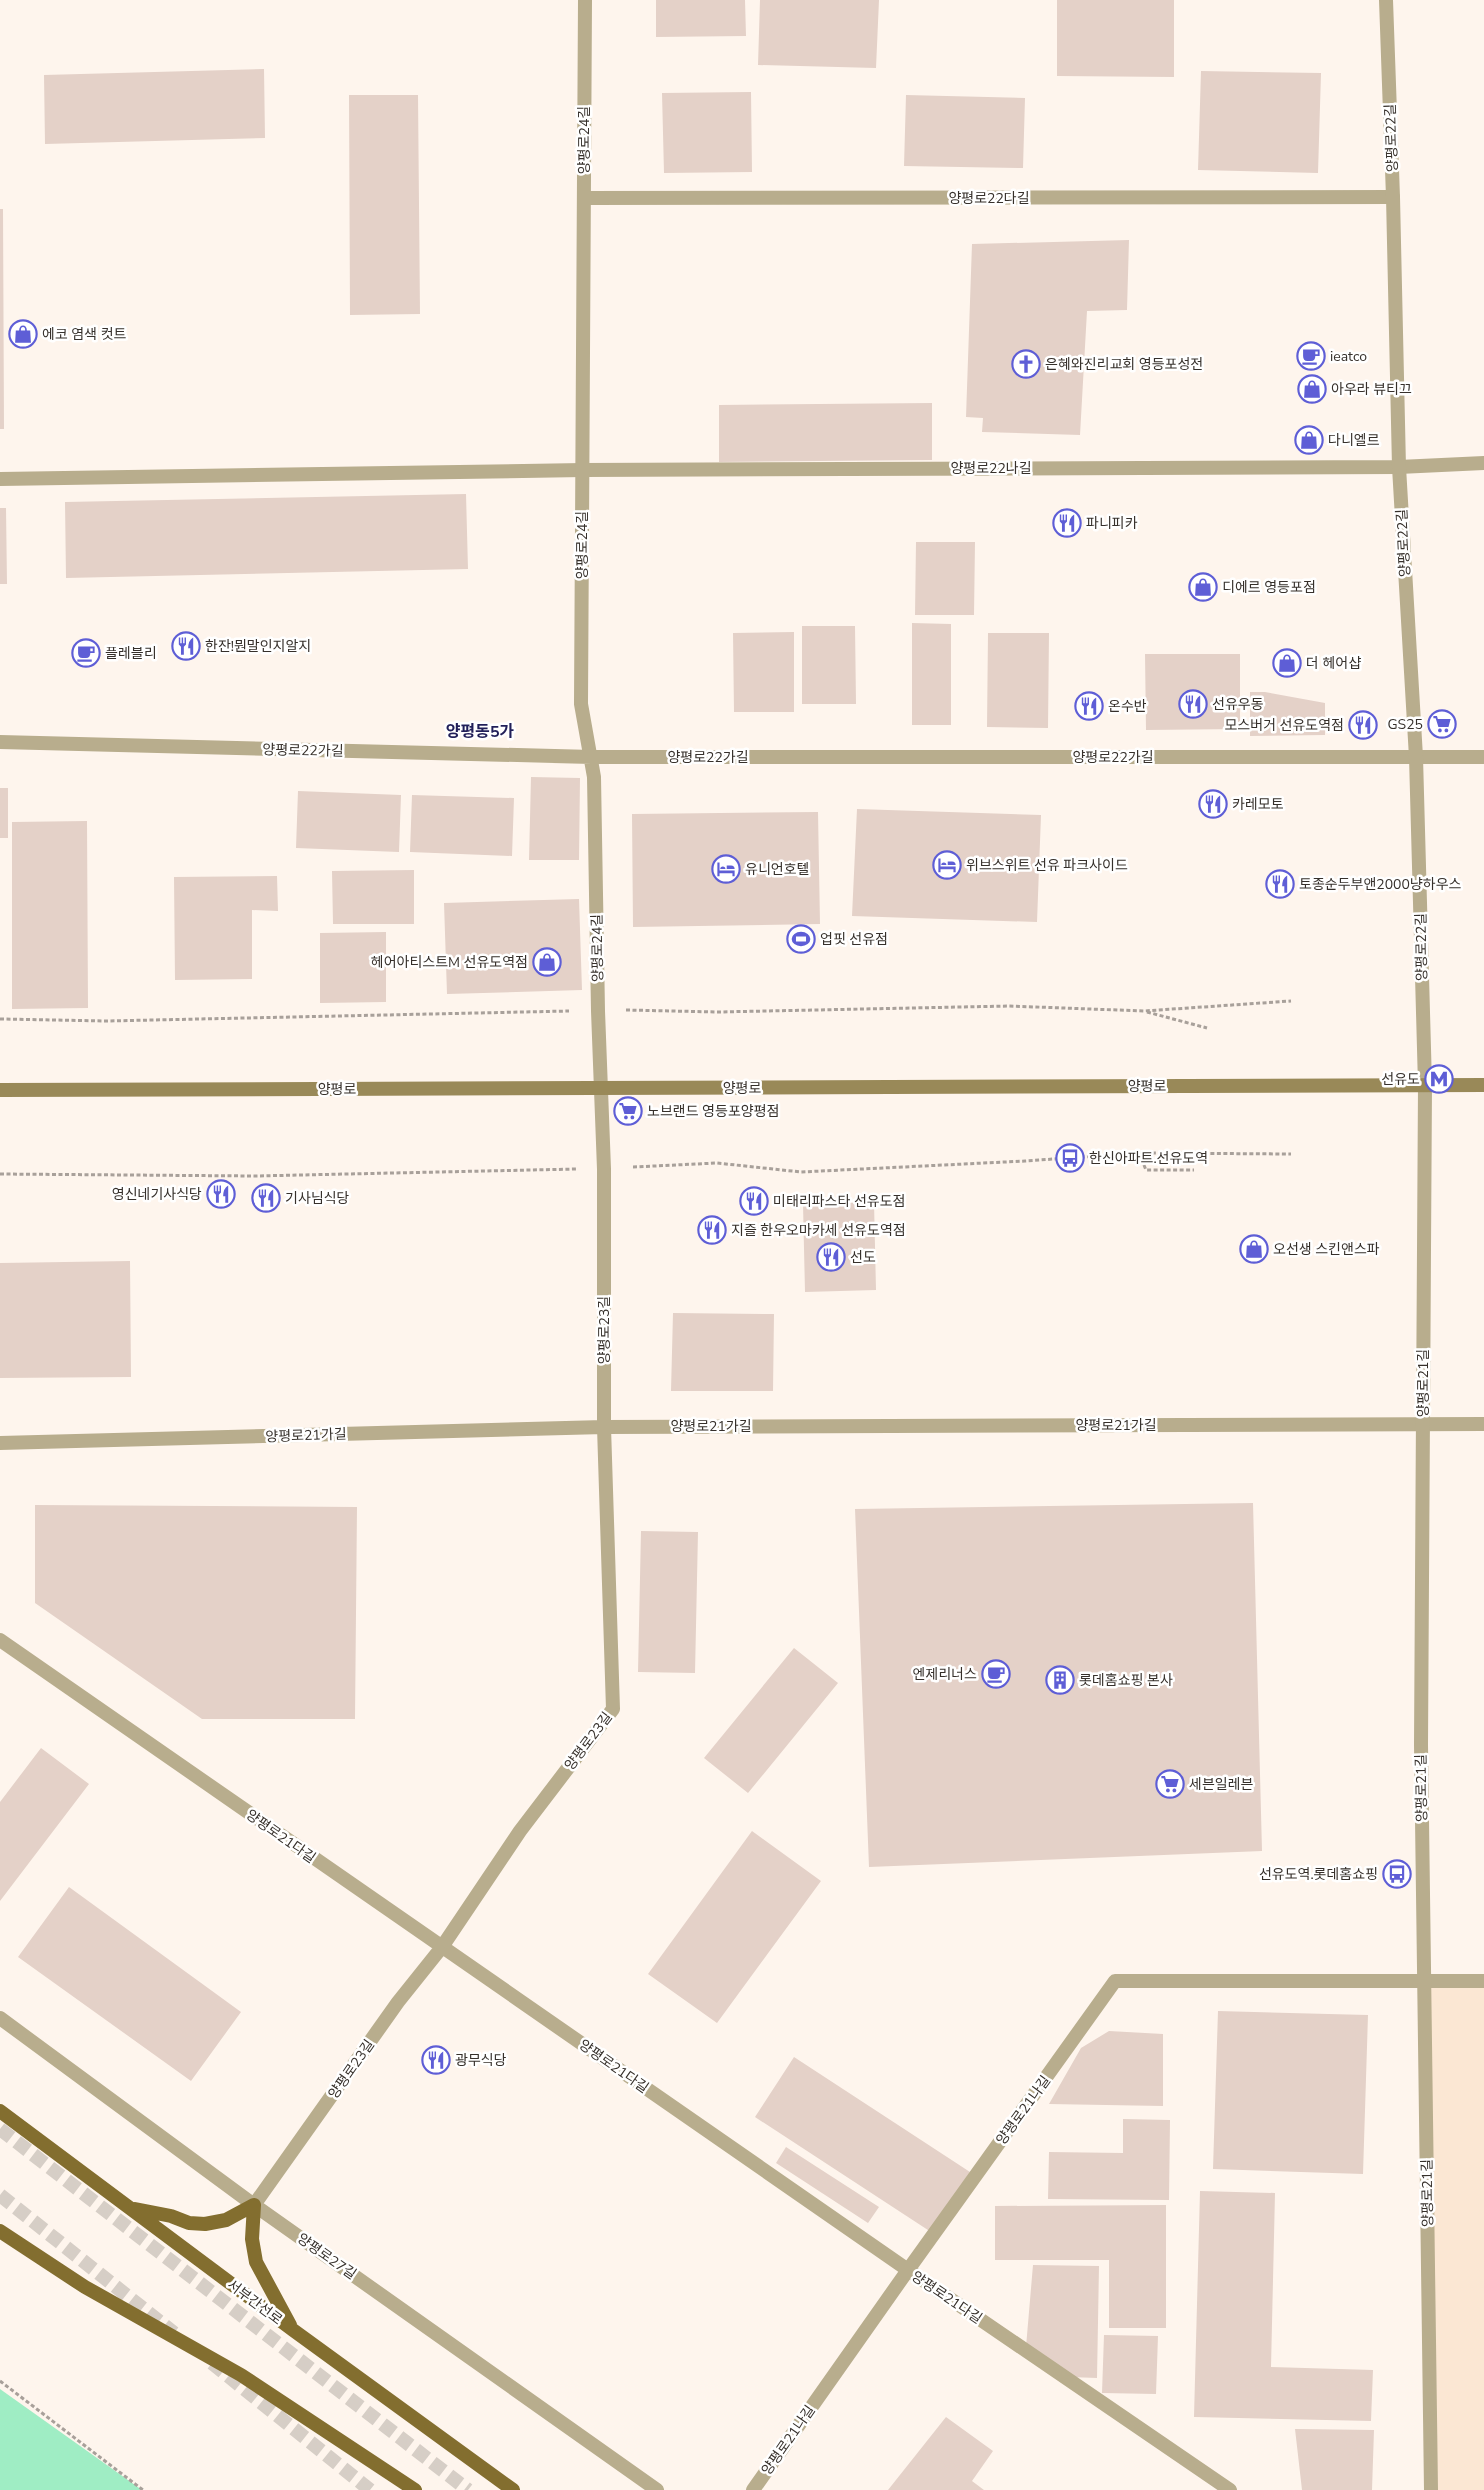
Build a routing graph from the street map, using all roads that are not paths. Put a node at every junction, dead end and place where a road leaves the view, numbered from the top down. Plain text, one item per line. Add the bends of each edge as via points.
1 (585, 0) edge
2 (1386, 0) edge
3 (1393, 197) junction
4 (584, 198) junction
5 (1484, 463) edge
6 (1399, 467) junction
7 (583, 470) junction
8 (0, 479) edge
9 (0, 742) edge
10 (592, 757) junction
11 (1484, 757) edge
12 (1416, 758) junction
13 (1424, 1085) junction
14 (1484, 1085) edge
15 (602, 1088) junction
16 (0, 1090) edge
17 (1423, 1424) junction
18 (1484, 1424) edge
19 (604, 1426) junction
20 (0, 1443) edge
21 (0, 1640) edge
22 (442, 1947) junction
23 (1424, 1981) junction
24 (1484, 1981) edge
25 (0, 2018) edge
26 (0, 2111) edge
27 (254, 2205) junction
28 (132, 2208) junction
29 (0, 2231) edge
30 (908, 2270) junction
31 (293, 2330) junction
32 (415, 2490) edge
33 (513, 2490) edge
34 (657, 2490) edge
35 (753, 2490) edge
36 (1230, 2490) edge
37 (1431, 2490) edge

1 - 4 street, 양평로24길
2 - 3 street, 양평로22길
3 - 4 street, 양평로22다길
3 - 6 street, 양평로22길
4 - 7 street, 양평로24길
5 - 6 street, 양평로22나길
6 - 7 street, 양평로22나길
6 - 12 street, 양평로22길
7 - 8 street, 양평로22나길
7 - 10 street, 양평로24길 via 581,704
9 - 10 street, 양평로22가길
10 - 12 street, 양평로22가길
10 - 15 street, 양평로24길
11 - 12 street, 양평로22가길
12 - 13 street, 양평로22길
13 - 14 main road, 양평로
13 - 15 main road, 양평로
13 - 17 street, 양평로21길
15 - 16 main road, 양평로
15 - 19 street, 양평로23길
17 - 18 street, 양평로21가길
17 - 19 street, 양평로21가길
17 - 23 street, 양평로21길 via 1421,1745
19 - 20 street, 양평로21가길
19 - 22 street, 양평로23길 via 613,1709 520,1831
21 - 22 street, 양평로21다길
22 - 27 street, 양평로23길 via 398,2002
22 - 30 street, 양평로21다길
23 - 24 street
23 - 30 street, 양평로21나길 via 1115,1982
23 - 37 street, 양평로21길
25 - 27 street, 양평로27길
26 - 28 main road, 서부간선로
27 - 28 main road via 226,2220 205,2224
27 - 31 main road via 252,2239 256,2262
27 - 34 street, 양평로27길
28 - 31 main road, 서부간선로
29 - 32 main road via 85,2288 241,2374
30 - 35 street, 양평로21나길
30 - 36 street, 양평로21다길
31 - 33 main road, 서부간선로

